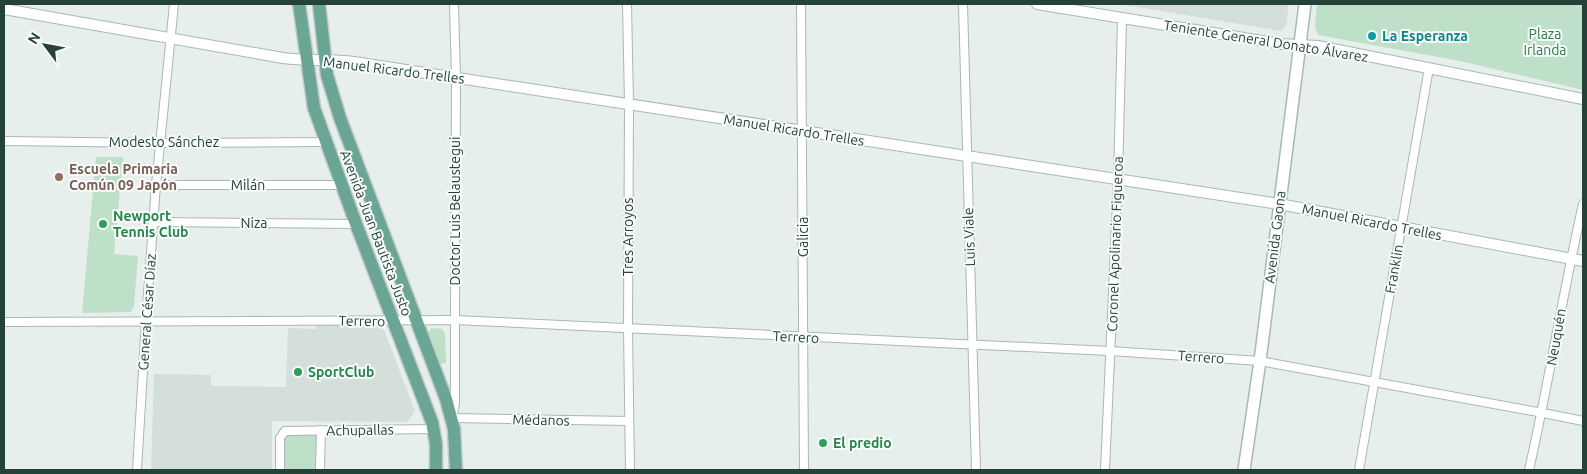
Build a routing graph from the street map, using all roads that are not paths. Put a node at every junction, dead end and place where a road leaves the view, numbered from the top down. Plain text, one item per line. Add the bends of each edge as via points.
1 (174, 4) edge
2 (299, 4) edge
3 (319, 4) edge
4 (454, 4) edge
5 (627, 4) edge
6 (801, 4) edge
7 (963, 4) edge
8 (1037, 4) edge
9 (1305, 4) edge
10 (4, 9) edge
11 (1122, 18) junction
12 (171, 38) junction
13 (1301, 46) junction
14 (325, 60) junction
15 (306, 61) junction
16 (1429, 68) junction
17 (456, 78) junction
18 (1583, 99) edge
19 (629, 104) junction
20 (803, 131) junction
21 (4, 141) edge
22 (325, 142) junction
23 (160, 143) junction
24 (967, 156) junction
25 (1118, 180) junction
26 (156, 185) junction
27 (341, 185) junction
28 (1279, 204) junction
29 (1583, 204) edge
30 (153, 222) junction
31 (356, 224) junction
32 (1402, 228) junction
33 (1571, 259) junction
34 (1583, 261) edge
35 (146, 320) junction
36 (416, 320) junction
37 (455, 320) junction
38 (394, 321) junction
39 (4, 322) edge
40 (628, 328) junction
41 (803, 337) junction
42 (972, 345) junction
43 (1110, 351) junction
44 (1260, 361) junction
45 (1374, 382) junction
46 (1542, 412) junction
47 (452, 418) junction
48 (630, 421) junction
49 (1583, 422) edge
50 (434, 429) junction
51 (321, 430) junction
52 (137, 470) edge
53 (280, 470) edge
54 (320, 470) edge
55 (436, 470) edge
56 (456, 470) edge
57 (630, 470) edge
58 (804, 470) edge
59 (976, 470) edge
60 (1106, 470) edge
61 (1244, 470) edge
62 (1358, 470) edge
63 (1529, 470) edge

1 - 12 street, General César Díaz
2 - 15 main road, Avenida Juan Bautista Justo
3 - 14 main road, Avenida Juan Bautista Justo
4 - 17 street, Doctor Luis Belaustegui
5 - 19 street, Tres Arroyos
6 - 20 street, Galicia
7 - 24 street, Luis Viale
8 - 11 street, Teniente General Donato Álvarez
9 - 13 main road, Avenida Gaona
10 - 12 street, Manuel Ricardo Trelles
11 - 13 street, Teniente General Donato Álvarez
11 - 25 street, Coronel Apolinario Figueroa
12 - 15 street, Manuel Ricardo Trelles
12 - 23 street, General César Díaz
13 - 16 street, Teniente General Donato Álvarez via 1318,46
13 - 28 main road, Avenida Gaona
14 - 15 street, Manuel Ricardo Trelles
14 - 17 street, Manuel Ricardo Trelles
14 - 36 main road, Avenida Juan Bautista Justo via 340,118
15 - 22 main road, Avenida Juan Bautista Justo via 314,108
16 - 18 street, Teniente General Donato Álvarez
16 - 32 street, Franklin
17 - 19 street, Manuel Ricardo Trelles
17 - 37 street, Doctor Luis Belaustegui
19 - 20 street, Manuel Ricardo Trelles
19 - 40 street, Tres Arroyos
20 - 24 street, Manuel Ricardo Trelles
20 - 41 street, Galicia
21 - 23 street, Modesto Sánchez
22 - 23 street, Modesto Sánchez
22 - 27 main road, Avenida Juan Bautista Justo
23 - 26 street, General César Díaz
24 - 25 street, Manuel Ricardo Trelles
24 - 42 street, Luis Viale
25 - 28 street, Manuel Ricardo Trelles
25 - 43 street, Coronel Apolinario Figueroa
26 - 27 street, Milán
26 - 30 street, General César Díaz
27 - 31 main road, Avenida Juan Bautista Justo
28 - 32 street, Manuel Ricardo Trelles
28 - 44 main road, Avenida Gaona
29 - 33 street, Neuquén
30 - 31 street, Niza
30 - 35 street, General César Díaz
31 - 38 main road, Avenida Juan Bautista Justo
32 - 33 street, Manuel Ricardo Trelles
32 - 45 street, Franklin
33 - 34 street, Manuel Ricardo Trelles
33 - 46 street, Neuquén
35 - 38 street, Terrero
35 - 39 street, Terrero
35 - 52 street, General César Díaz
36 - 37 street, Terrero
36 - 38 street, Terrero
36 - 47 main road, Avenida Juan Bautista Justo
37 - 40 street, Terrero
37 - 47 street, Doctor Luis Belaustegui via 455,404
38 - 50 main road, Avenida Juan Bautista Justo
40 - 41 street, Terrero
40 - 48 street, Tres Arroyos
41 - 42 street, Terrero
41 - 58 street, Galicia
42 - 43 street, Terrero
42 - 59 street, Luis Viale
43 - 44 street, Terrero
43 - 60 street, Coronel Apolinario Figueroa
44 - 45 street, Terrero
44 - 61 main road, Avenida Gaona
45 - 46 street, Terrero
45 - 62 street, Franklin
46 - 49 street, Terrero
46 - 63 street, Neuquén
47 - 48 street, Médanos
47 - 56 main road, Avenida Juan Bautista Justo
48 - 57 street, Tres Arroyos
50 - 51 street, Achupallas
50 - 55 main road, Avenida Juan Bautista Justo
51 - 53 street, Achupallas via 285,431 280,438
51 - 54 street

